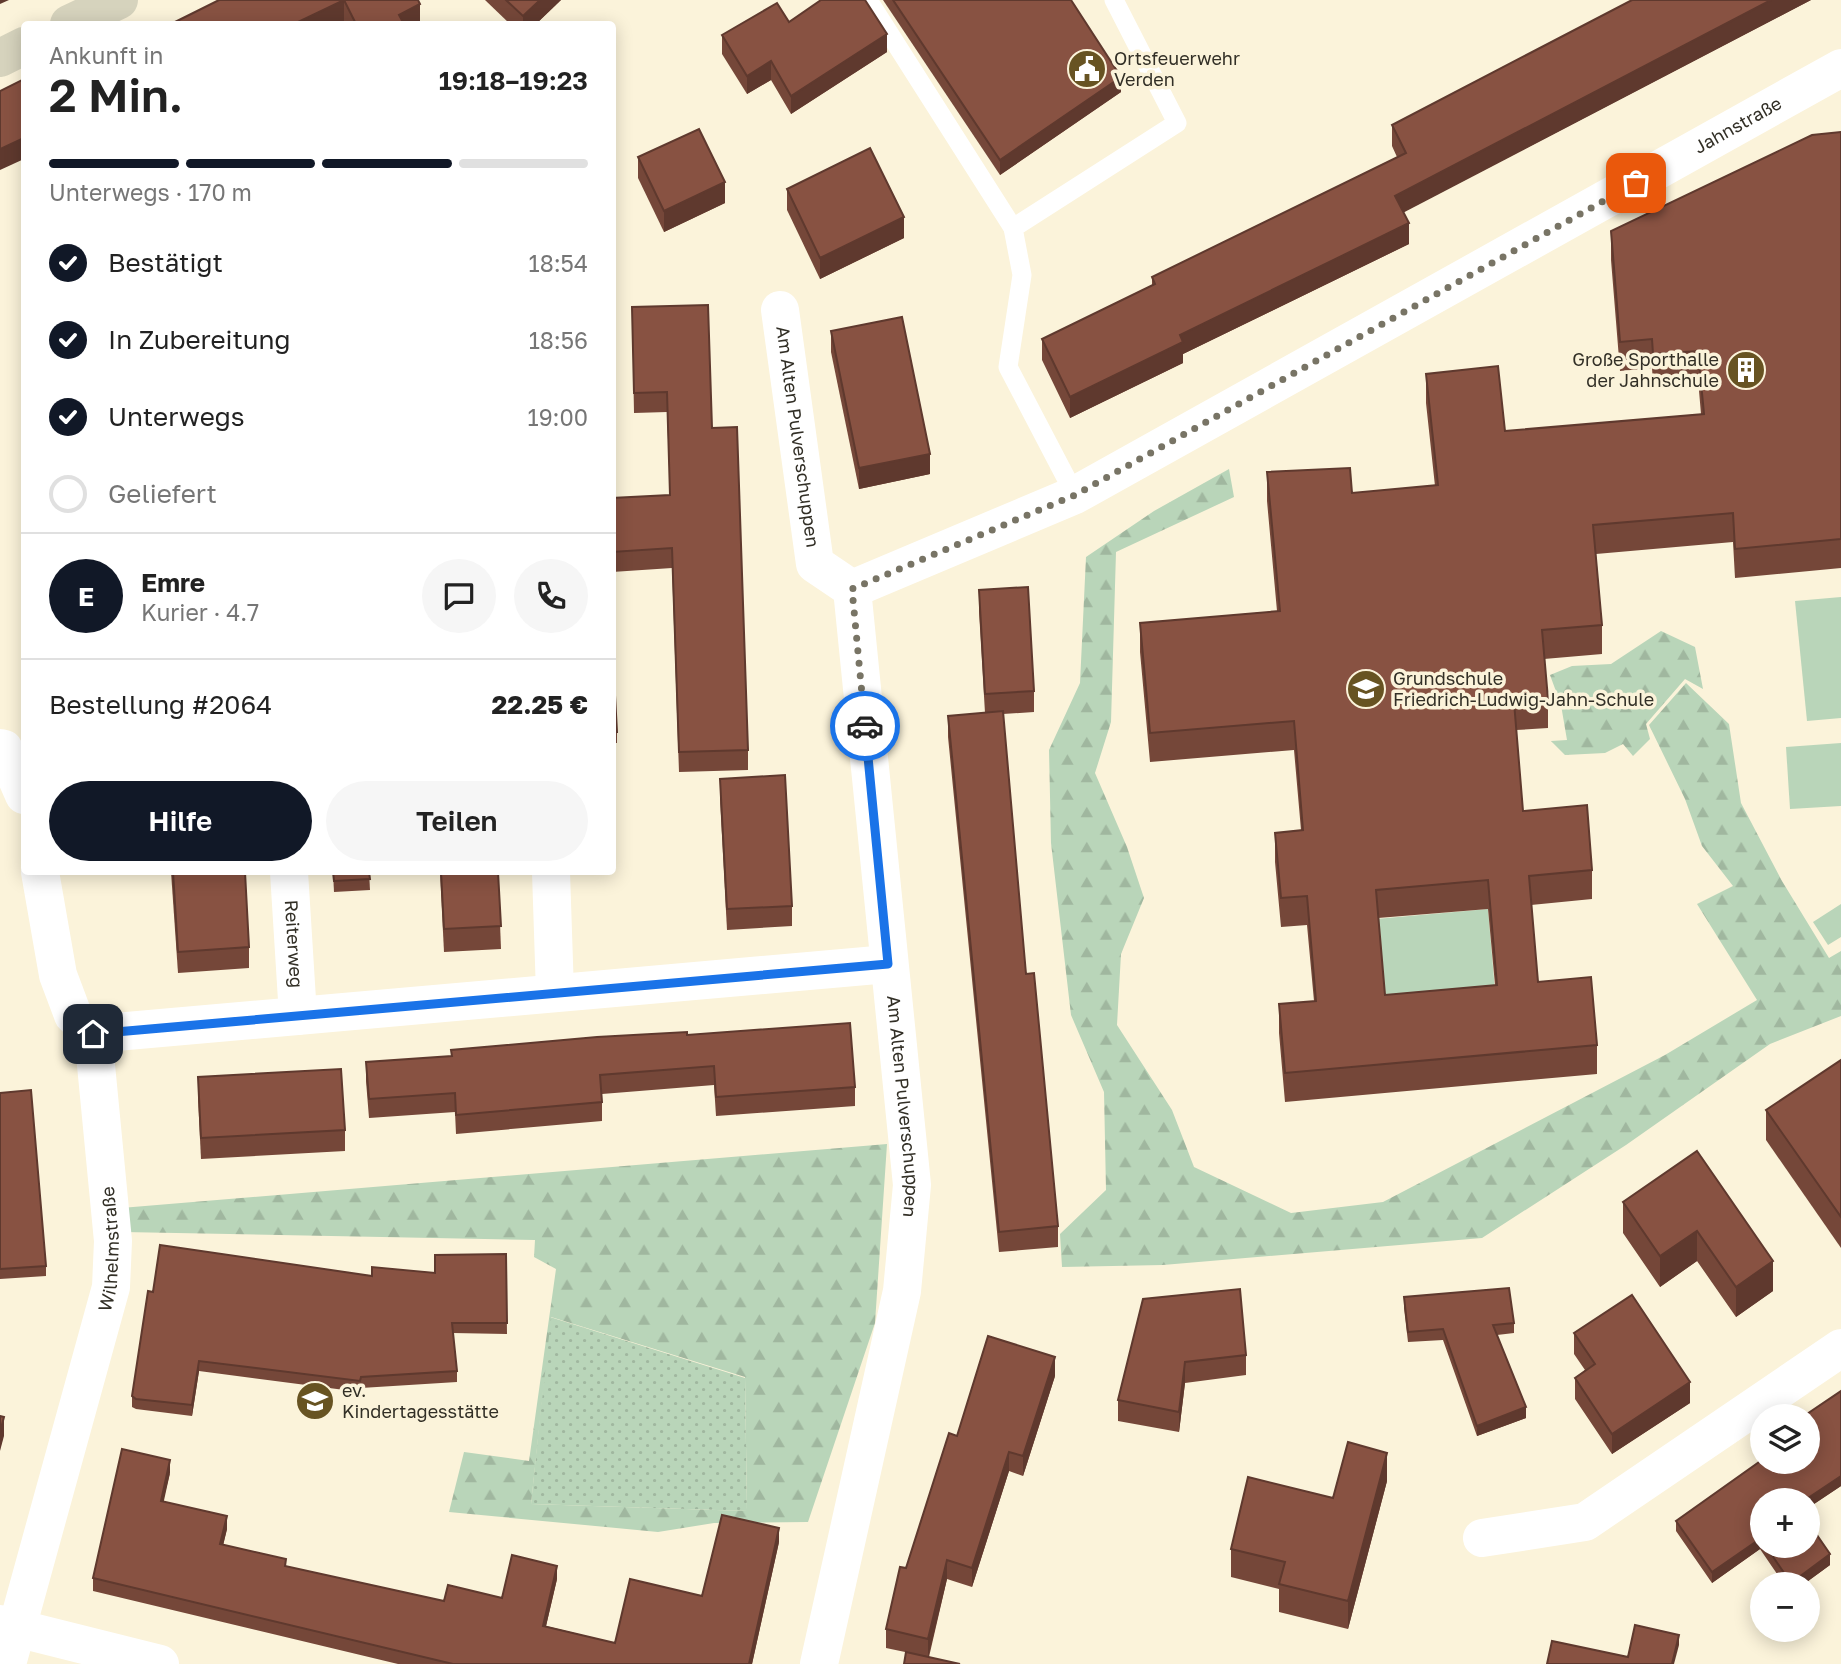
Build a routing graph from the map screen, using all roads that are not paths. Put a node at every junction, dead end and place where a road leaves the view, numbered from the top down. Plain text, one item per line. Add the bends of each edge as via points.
1 (119, 0) edge
2 (868, 0) edge
3 (1114, 0) edge
4 (75, 21) edge
5 (21, 48) edge
6 (0, 58) edge
7 (1841, 68) edge
8 (1013, 228) junction
9 (780, 310) dead end
10 (1075, 495) junction
11 (852, 589) junction
12 (0, 748) edge
13 (21, 788) edge
14 (41, 875) edge
15 (289, 875) edge
16 (551, 875) edge
17 (888, 964) junction
18 (555, 993) junction
19 (298, 1016) junction
20 (93, 1034) junction
21 (1841, 1348) edge
22 (1482, 1538) dead end
23 (8, 1639) edge
24 (160, 1664) edge
25 (819, 1664) edge

1 - 4 main road
2 - 8 lane
3 - 8 lane via 1177,123
5 - 6 main road
7 - 10 street, Jahnstraße
8 - 10 lane via 1022,275 1008,367
9 - 11 street, Am Alten Pulverschuppen via 815,564
10 - 11 street, Jahnstraße
11 - 17 street, Am Alten Pulverschuppen
12 - 13 street
14 - 20 street via 58,975 73,1015
15 - 19 street, Reiterweg
16 - 18 street
17 - 18 street
17 - 25 street, Am Alten Pulverschuppen via 912,1185 902,1291
18 - 19 street
19 - 20 street
20 - 23 street, Wilhelmstraße via 113,1241 111,1287
21 - 22 street via 1585,1522
23 - 24 street

